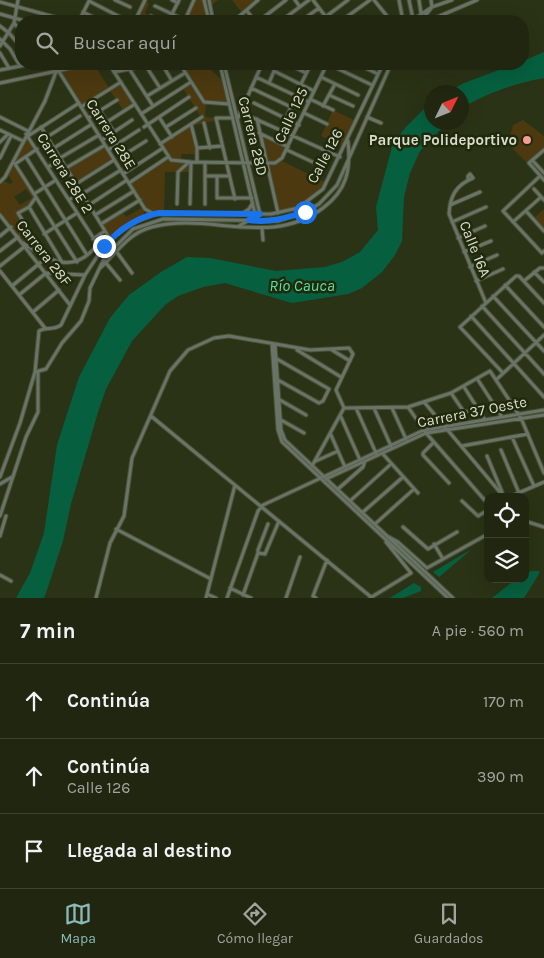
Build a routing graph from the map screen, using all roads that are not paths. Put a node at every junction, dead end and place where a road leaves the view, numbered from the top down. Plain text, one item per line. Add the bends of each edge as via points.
1 (18, 0) edge
2 (115, 0) edge
3 (146, 0) edge
4 (172, 0) edge
5 (194, 0) edge
6 (204, 0) edge
7 (209, 0) edge
8 (258, 0) edge
9 (286, 0) edge
10 (295, 0) edge
11 (311, 0) edge
12 (348, 0) edge
13 (358, 0) edge
14 (370, 0) edge
15 (374, 0) edge
16 (378, 0) edge
17 (399, 0) edge
18 (409, 0) edge
19 (419, 0) edge
20 (431, 0) edge
21 (452, 0) edge
22 (477, 0) edge
23 (89, 1) edge
24 (178, 1) edge
25 (0, 2) edge
26 (439, 2) edge
27 (155, 6) dead end
28 (362, 6) junction
29 (17, 7) junction
30 (130, 7) dead end
31 (300, 7) junction
32 (432, 7) junction
33 (319, 8) junction
34 (380, 8) junction
35 (247, 11) junction
36 (83, 12) junction
37 (422, 13) junction
38 (0, 14) edge
39 (172, 14) joint
40 (16, 15) edge
41 (43, 15) edge
42 (82, 15) edge
43 (89, 15) edge
44 (116, 15) edge
45 (138, 15) edge
46 (188, 15) edge
47 (208, 15) edge
48 (213, 15) edge
49 (242, 15) edge
50 (250, 15) edge
51 (267, 15) edge
52 (289, 15) edge
53 (309, 15) edge
54 (324, 15) edge
55 (329, 15) edge
56 (349, 15) edge
57 (386, 15) edge
58 (402, 15) edge
59 (411, 15) edge
60 (419, 15) edge
61 (426, 15) edge
62 (442, 15) edge
63 (15, 18) joint
64 (14, 23) joint
65 (0, 26) edge
66 (9, 33) junction
67 (2, 40) edge
68 (15, 40) edge
69 (0, 46) edge
70 (0, 53) edge
71 (15, 59) edge
72 (15, 67) edge
73 (9, 68) junction
74 (0, 70) edge
75 (57, 70) junction
76 (130, 70) joint
77 (149, 70) edge
78 (166, 70) edge
79 (183, 70) edge
80 (222, 70) edge
81 (225, 70) edge
82 (259, 70) edge
83 (300, 70) edge
84 (308, 70) edge
85 (324, 70) edge
86 (341, 70) edge
87 (372, 70) edge
88 (380, 70) edge
89 (388, 70) edge
90 (114, 72) joint
91 (274, 72) joint
92 (185, 73) junction
93 (306, 73) junction
94 (378, 74) junction
95 (256, 77) junction
96 (321, 77) junction
97 (172, 81) junction
98 (120, 82) junction
99 (191, 82) junction
100 (0, 83) edge
101 (269, 83) junction
102 (301, 84) junction
103 (335, 84) junction
104 (372, 85) junction
105 (160, 88) junction
106 (252, 88) junction
107 (314, 91) junction
108 (329, 95) junction
109 (358, 95) dead end
110 (147, 96) junction
111 (296, 96) junction
112 (189, 98) dead end
113 (117, 100) dead end
114 (310, 101) junction
115 (254, 103) dead end
116 (135, 104) junction
117 (230, 104) junction
118 (80, 105) junction
119 (153, 106) junction
120 (323, 106) junction
121 (353, 106) dead end
122 (291, 107) junction
123 (196, 108) dead end
124 (333, 110) dead end
125 (100, 111) junction
126 (240, 112) junction
127 (304, 113) junction
128 (141, 114) junction
129 (80, 116) dead end
130 (0, 117) edge
131 (159, 117) junction
132 (202, 117) dead end
133 (367, 117) junction
134 (88, 118) junction
135 (233, 118) junction
136 (237, 118) junction
137 (286, 118) junction
138 (257, 119) junction
139 (132, 120) dead end
140 (107, 122) junction
141 (381, 123) dead end
142 (92, 124) junction
143 (191, 124) junction
144 (204, 124) dead end
145 (327, 124) dead end
146 (299, 125) junction
147 (146, 126) junction
148 (41, 127) junction
149 (166, 127) junction
150 (0, 130) edge
151 (139, 130) dead end
152 (114, 132) junction
153 (27, 133) junction
154 (259, 133) junction
155 (9, 135) junction
156 (99, 135) junction
157 (172, 136) junction
158 (294, 136) junction
159 (47, 137) junction
160 (348, 139) junction
161 (102, 140) junction
162 (23, 141) junction
163 (146, 141) dead end
164 (0, 142) edge
165 (120, 142) junction
166 (105, 144) junction
167 (161, 146) junction
168 (222, 146) junction
169 (54, 148) junction
170 (197, 148) junction
171 (210, 148) junction
172 (288, 148) junction
173 (37, 150) junction
174 (108, 150) junction
175 (544, 150) edge
176 (326, 151) junction
177 (127, 153) junction
178 (0, 156) edge
179 (26, 157) junction
180 (168, 157) junction
181 (340, 157) junction
182 (350, 158) junction
183 (61, 159) junction
184 (114, 160) junction
185 (532, 160) junction
186 (190, 162) junction
187 (197, 162) junction
188 (205, 162) junction
189 (14, 163) junction
190 (226, 163) junction
191 (246, 163) junction
192 (266, 163) junction
193 (319, 165) junction
194 (135, 166) junction
195 (48, 167) junction
196 (66, 168) junction
197 (350, 169) junction
198 (121, 170) junction
199 (544, 172) edge
200 (123, 174) junction
201 (342, 174) junction
202 (0, 176) edge
203 (205, 176) junction
204 (217, 176) junction
205 (229, 176) junction
206 (314, 176) dead end
207 (540, 176) junction
208 (56, 180) junction
209 (468, 180) dead end
210 (544, 180) edge
211 (2, 181) edge
212 (128, 181) junction
213 (76, 184) junction
214 (45, 187) junction
215 (534, 189) dead end
216 (134, 191) junction
217 (480, 192) dead end
218 (82, 193) junction
219 (35, 196) junction
220 (252, 198) junction
221 (543, 198) edge
222 (235, 199) junction
223 (69, 200) junction
224 (140, 200) junction
225 (177, 204) dead end
226 (190, 204) dead end
227 (205, 204) dead end
228 (89, 205) junction
229 (258, 205) junction
230 (450, 206) junction
231 (29, 207) junction
232 (486, 207) dead end
233 (145, 209) junction
234 (526, 211) junction
235 (77, 213) junction
236 (278, 213) junction
237 (154, 214) junction
238 (242, 214) junction
239 (258, 214) junction
240 (268, 214) junction
241 (95, 215) junction
242 (0, 216) edge
243 (143, 218) junction
244 (65, 220) junction
245 (249, 220) junction
246 (452, 222) junction
247 (513, 222) junction
248 (101, 224) junction
249 (238, 226) junction
250 (485, 226) dead end
251 (10, 227) junction
252 (55, 227) junction
253 (262, 228) junction
254 (105, 231) junction
255 (544, 231) edge
256 (44, 234) junction
257 (0, 236) edge
258 (18, 237) junction
259 (458, 238) junction
260 (93, 239) junction
261 (110, 239) junction
262 (263, 240) dead end
263 (491, 240) dead end
264 (23, 245) junction
265 (98, 245) junction
266 (104, 246) junction
267 (0, 251) edge
268 (116, 251) junction
269 (464, 252) junction
270 (543, 252) edge
271 (497, 255) dead end
272 (87, 256) junction
273 (46, 258) junction
274 (62, 262) junction
275 (77, 262) junction
276 (106, 263) junction
277 (38, 264) junction
278 (0, 266) edge
279 (470, 267) junction
280 (544, 268) edge
281 (503, 270) dead end
282 (0, 271) edge
283 (97, 271) junction
284 (534, 272) junction
285 (46, 273) junction
286 (132, 273) dead end
287 (85, 275) junction
288 (120, 280) dead end
289 (476, 281) junction
290 (524, 281) junction
291 (544, 282) edge
292 (504, 285) junction
293 (12, 286) junction
294 (59, 290) junction
295 (19, 295) junction
296 (493, 296) junction
297 (544, 303) edge
298 (484, 304) junction
299 (70, 306) junction
300 (33, 312) junction
301 (471, 316) junction
302 (544, 327) edge
303 (45, 328) junction
304 (544, 335) edge
305 (536, 343) junction
306 (274, 345) junction
307 (294, 348) junction
308 (332, 350) junction
309 (544, 352) edge
310 (525, 353) junction
311 (277, 359) junction
312 (350, 361) junction
313 (514, 363) junction
314 (37, 372) junction
315 (503, 373) junction
316 (544, 374) edge
317 (341, 377) junction
318 (278, 379) junction
319 (478, 380) junction
320 (496, 380) junction
321 (464, 387) junction
322 (451, 393) junction
323 (543, 395) edge
324 (279, 400) junction
325 (424, 402) junction
326 (408, 407) junction
327 (344, 408) junction
328 (356, 408) junction
329 (374, 408) junction
330 (392, 408) junction
331 (478, 409) junction
332 (544, 410) edge
333 (464, 412) junction
334 (518, 414) junction
335 (306, 415) dead end
336 (544, 415) edge
337 (151, 416) junction
338 (341, 416) junction
339 (502, 417) junction
340 (437, 418) junction
341 (521, 418) junction
342 (280, 420) junction
343 (485, 420) junction
344 (447, 428) junction
345 (425, 432) junction
346 (304, 433) dead end
347 (331, 434) junction
348 (528, 434) junction
349 (512, 437) junction
350 (406, 439) junction
351 (433, 442) junction
352 (391, 446) junction
353 (461, 446) junction
354 (501, 450) dead end
355 (338, 451) junction
356 (376, 453) junction
357 (382, 453) junction
358 (487, 456) dead end
359 (360, 460) junction
360 (315, 461) junction
361 (365, 461) junction
362 (392, 464) junction
363 (312, 466) junction
364 (345, 466) junction
365 (544, 473) edge
366 (13, 476) junction
367 (0, 477) edge
368 (403, 477) junction
369 (322, 479) junction
370 (544, 482) edge
371 (0, 484) edge
372 (449, 484) dead end
373 (234, 485) junction
374 (534, 486) junction
375 (338, 489) junction
376 (414, 489) junction
377 (418, 493) dead end
378 (500, 493) edge
379 (502, 493) edge
380 (519, 493) joint
381 (484, 499) edge
382 (350, 501) junction
383 (462, 501) dead end
384 (262, 506) junction
385 (362, 512) junction
386 (484, 512) edge
387 (0, 516) edge
388 (6, 516) dead end
389 (279, 520) junction
390 (529, 523) edge
391 (268, 524) dead end
392 (375, 524) junction
393 (402, 527) dead end
394 (544, 527) edge
395 (116, 529) junction
396 (265, 531) junction
397 (457, 532) dead end
398 (273, 534) junction
399 (387, 535) junction
400 (0, 536) edge
401 (484, 536) edge
402 (386, 540) junction
403 (434, 544) junction
404 (258, 553) junction
405 (300, 557) dead end
406 (443, 559) junction
407 (327, 560) junction
408 (0, 575) edge
409 (210, 579) junction
410 (11, 581) dead end
411 (230, 588) junction
412 (243, 594) junction
413 (207, 596) edge
414 (370, 597) edge
415 (96, 598) edge
416 (216, 598) edge
417 (227, 598) edge
418 (252, 598) edge
419 (286, 598) edge
420 (316, 598) edge
421 (448, 598) edge
422 (453, 598) edge

1 - 29 street
2 - 30 street
3 - 45 street
4 - 24 street
5 - 46 street
6 - 47 street
7 - 48 street
8 - 35 street
9 - 51 street
10 - 31 street
11 - 31 street
11 - 33 street
12 - 55 street
13 - 28 street
14 - 28 street
15 - 34 street
16 - 34 street
17 - 58 street
18 - 59 street
19 - 37 street
20 - 32 street
21 - 26 street
22 - 62 street
23 - 36 street
23 - 44 street
24 - 39 street
25 - 29 street
26 - 32 street
27 - 39 street
28 - 56 street
29 - 40 street
29 - 41 street
31 - 52 street
32 - 37 street
32 - 61 street
33 - 53 street
33 - 54 street
34 - 57 street
35 - 49 street
35 - 50 street
36 - 42 street
36 - 43 street
37 - 60 street
38 - 63 street
63 - 64 street
64 - 66 street
65 - 66 street
66 - 67 street
66 - 68 street
67 - 69 street
67 - 71 street
70 - 73 street
72 - 73 street
73 - 74 street
75 - 100 street
75 - 118 street, Carrera 28E
75 - 153 street
76 - 90 street
76 - 110 street
77 - 105 street
78 - 97 street
79 - 92 street
80 - 117 street, Carrera 28D
81 - 136 street, Carrera 28D
82 - 95 street
83 - 93 street
84 - 93 street
85 - 96 street, Calle 125
86 - 104 street
87 - 94 street
88 - 94 street, Calle 126
89 - 133 street
90 - 98 street
91 - 101 street
91 - 102 street
92 - 97 street
92 - 99 street
93 - 102 street
94 - 104 street, Calle 126
95 - 101 street
95 - 106 street
96 - 103 street
96 - 107 street, Calle 125
97 - 105 street
98 - 116 street
98 - 118 street
99 - 117 street via 206,103
99 - 119 street
101 - 111 street
102 - 107 street
103 - 108 street
103 - 109 street
104 - 160 street, Calle 126
105 - 110 street
106 - 122 street
106 - 126 street
107 - 114 street, Calle 125
108 - 120 street
108 - 121 street
110 - 119 street
111 - 114 street
111 - 122 street
112 - 131 street
113 - 125 street
114 - 120 street
114 - 127 street, Calle 125
115 - 137 street
116 - 128 street
116 - 140 street
117 - 135 street, Carrera 28D
118 - 134 street, Carrera 28E
118 - 148 street
119 - 128 street
120 - 124 street
122 - 137 street
123 - 149 street
125 - 134 street
125 - 140 street
126 - 136 street
126 - 138 street
127 - 145 street
127 - 146 street, Calle 125
128 - 147 street
129 - 159 street
130 - 153 street
131 - 147 street
131 - 149 street
132 - 143 street
133 - 141 street
133 - 182 street
134 - 142 street, Carrera 28E
135 - 168 street via 216,118
135 - 191 street, Carrera 28D
136 - 191 street, Carrera 28D
137 - 146 street
138 - 154 street
138 - 158 street
139 - 152 street
140 - 152 street
142 - 156 street, Carrera 28E
142 - 169 street
143 - 157 street
143 - 170 street
144 - 171 street
146 - 158 street, Calle 125
147 - 167 street
148 - 153 street
148 - 159 street
149 - 157 street
150 - 155 street
151 - 165 street
152 - 161 street
153 - 162 street
153 - 173 street, Carrera 28E 2
154 - 172 street
154 - 192 street
155 - 162 street
155 - 164 street
155 - 178 street
156 - 161 street, Carrera 28E
156 - 183 street
157 - 167 street
158 - 172 street, Calle 125
158 - 176 street
159 - 169 street
160 - 181 street, Calle 126
160 - 182 street
161 - 166 street, Carrera 28E
162 - 189 street
163 - 177 street
165 - 174 street
165 - 177 street
166 - 174 street, Carrera 28E
166 - 196 street
167 - 180 street
167 - 194 street
168 - 171 street
168 - 190 street
169 - 183 street
170 - 171 street
170 - 187 street
172 - 192 street, Calle 125 via 278,162
172 - 193 street
173 - 179 street
173 - 195 street, Carrera 28E 2
174 - 184 street, Carrera 28E
175 - 185 street
176 - 181 street
176 - 193 street
177 - 194 street
179 - 189 street
179 - 214 street
180 - 186 street, Calle 125 via 175,162
180 - 212 street
181 - 236 street, Calle 126 via 318,194 298,208
182 - 197 street
182 - 201 street
183 - 195 street
183 - 196 street
184 - 198 street, Carrera 28E
184 - 213 street
185 - 199 street
185 - 207 street via 529,163
186 - 187 street, Calle 125
186 - 225 street via 178,172
186 - 226 street
187 - 188 street, Calle 125
188 - 190 street, Calle 125
188 - 203 street
189 - 211 street
189 - 219 street
190 - 191 street, Calle 125
190 - 205 street
191 - 192 street, Calle 125
191 - 220 street, Carrera 28D
191 - 229 street, Carrera 28D
192 - 236 street
193 - 206 street
194 - 200 street
195 - 208 street, Carrera 28E 2
196 - 213 street
197 - 201 street
197 - 253 street via 333,201 317,213 293,224
198 - 200 street, Carrera 28E
198 - 218 street
200 - 212 street, Carrera 28E
201 - 245 street via 337,185 319,204 305,212 278,220
202 - 211 street
203 - 204 street
203 - 227 street
204 - 205 street
204 - 222 street via 217,198
205 - 222 street
207 - 210 street
207 - 247 street via 502,211
208 - 214 street
208 - 223 street, Carrera 28E 2
209 - 230 street, Calle 16A via 460,184
212 - 216 street, Carrera 28E
212 - 228 street
213 - 218 street
214 - 219 street
214 - 244 street
215 - 221 street
216 - 224 street, Carrera 28E
216 - 241 street
217 - 230 street
218 - 223 street
218 - 228 street
219 - 231 street
219 - 252 street
220 - 222 street
220 - 238 street via 251,207
220 - 239 street, Carrera 28D
221 - 234 street
223 - 235 street, Carrera 28E 2
224 - 233 street, Carrera 28E
224 - 248 street
228 - 241 street
229 - 239 street, Carrera 28D
229 - 240 street
230 - 246 street, Calle 16A
231 - 256 street
231 - 273 street via 18,213
232 - 246 street
233 - 237 street
233 - 243 street
234 - 247 street
234 - 255 street
235 - 244 street
235 - 260 street, Carrera 28E 2
236 - 240 street, Calle 126
237 - 238 street, Calle 126
237 - 243 street, Calle 126
238 - 239 street, Calle 126
239 - 240 street, Calle 126
239 - 245 street
241 - 248 street
242 - 251 street, Carrera 28F
243 - 261 street, Calle 126 via 121,229
244 - 252 street
244 - 272 street
245 - 249 street
245 - 283 street via 181,219 146,223 121,238
246 - 259 street, Calle 16A
247 - 270 street
248 - 254 street
249 - 253 street
249 - 268 street via 155,226 132,236
250 - 259 street
251 - 257 street
251 - 258 street, Carrera 28F
252 - 256 street
252 - 275 street
253 - 262 street
254 - 260 street
254 - 261 street
256 - 274 street
258 - 264 street, Carrera 28F
258 - 267 street
259 - 269 street, Calle 16A
260 - 265 street, Carrera 28E 2
261 - 266 street, Calle 126
263 - 269 street
264 - 273 street
264 - 277 street, Carrera 28F
264 - 278 street
265 - 266 street
265 - 272 street
266 - 287 street, Calle 126
268 - 276 street
268 - 286 street
269 - 279 street, Calle 16A
271 - 279 street
272 - 275 street
273 - 274 street
273 - 277 street
274 - 275 street
276 - 283 street
276 - 288 street
277 - 285 street, Carrera 28F
277 - 293 street
279 - 289 street, Calle 16A
280 - 284 street
281 - 289 street
282 - 293 street
283 - 314 street via 81,321 46,369
284 - 290 street
284 - 291 street
285 - 287 street
285 - 294 street, Carrera 28F
285 - 295 street
287 - 299 street, Calle 126
289 - 298 street, Calle 16A
290 - 292 street via 516,276
290 - 297 street
292 - 296 street
292 - 302 street
293 - 295 street
294 - 299 street, Carrera 28F
294 - 300 street
295 - 300 street
296 - 298 street
296 - 305 street
298 - 301 street
298 - 310 street, Calle 16A
299 - 303 street, Calle 126 via 61,325 52,330
300 - 303 street
301 - 313 street
301 - 315 street via 460,327
303 - 314 street via 39,331
304 - 305 street
305 - 309 street
305 - 310 street
306 - 307 street
306 - 311 street
306 - 337 street via 229,336 198,344 180,358 170,372
306 - 369 street via 280,438
307 - 308 street
307 - 317 street
308 - 312 street
308 - 312 street via 350,349 353,354
310 - 313 street
310 - 316 street, Calle 16A
311 - 318 street
311 - 318 street via 329,389 319,403
312 - 317 street
313 - 315 street
313 - 323 street
314 - 366 street via 38,412
314 - 367 street
315 - 320 street
317 - 327 street via 336,390
318 - 324 street
319 - 320 street via 490,371
319 - 321 street
319 - 339 street
320 - 334 street
321 - 322 street
321 - 331 street
322 - 325 street
322 - 333 street
324 - 335 street
324 - 342 street
325 - 326 street
325 - 340 street
326 - 330 street
326 - 345 street
327 - 328 street
327 - 338 street
328 - 329 street
328 - 356 street
329 - 330 street
329 - 352 street
330 - 350 street
331 - 333 street
331 - 343 street
332 - 334 street, Carrera 37 Oeste
333 - 340 street
334 - 339 street, Carrera 37 Oeste
334 - 341 street
336 - 341 street, Carrera 37 Oeste
337 - 373 street
337 - 395 street via 132,458 126,505
338 - 347 street
338 - 359 street
339 - 343 street, Carrera 37 Oeste
340 - 344 street
341 - 344 street, Carrera 37 Oeste
341 - 348 street
342 - 346 street
342 - 363 street via 283,436
343 - 344 street, Carrera 37 Oeste
344 - 345 street, Carrera 37 Oeste
344 - 353 street
345 - 350 street, Carrera 37 Oeste
345 - 351 street
345 - 357 street, Carrera 37 Oeste
347 - 355 street
347 - 360 street
348 - 349 street
348 - 365 street
349 - 353 street
349 - 374 street
350 - 352 street, Carrera 37 Oeste
351 - 372 street via 423,455
351 - 381 street
352 - 356 street, Carrera 37 Oeste
353 - 378 street
354 - 380 street
355 - 360 street
355 - 364 street
356 - 359 street, Carrera 37 Oeste
357 - 361 street, Carrera 37 Oeste
357 - 362 street
358 - 379 street
359 - 364 street, Carrera 37 Oeste
360 - 363 street
361 - 369 street, Carrera 37 Oeste
361 - 375 street via 363,467
362 - 368 street
362 - 382 street
363 - 369 street
364 - 369 street, Carrera 37 Oeste
366 - 371 street
366 - 387 street
368 - 376 street
368 - 385 street
369 - 375 street
369 - 384 street
369 - 402 street
370 - 374 street
373 - 384 street
373 - 409 street
374 - 380 street
375 - 382 street
376 - 377 street
376 - 392 street
382 - 385 street
383 - 386 street via 478,516
384 - 389 street
384 - 411 street
385 - 392 street
388 - 400 street
389 - 398 street
389 - 407 street
390 - 394 street
391 - 396 street
392 - 399 street
393 - 403 street via 428,549
395 - 409 street
395 - 415 street
396 - 398 street
396 - 404 street
397 - 403 street
398 - 404 street via 265,554
399 - 406 street via 427,568
399 - 422 street
401 - 406 street
402 - 414 street via 411,573
402 - 421 street
403 - 406 street
404 - 412 street
405 - 419 street
407 - 414 street
407 - 420 street via 313,596
408 - 410 street
409 - 413 street
411 - 412 street
411 - 417 street
412 - 418 street
413 - 416 street

